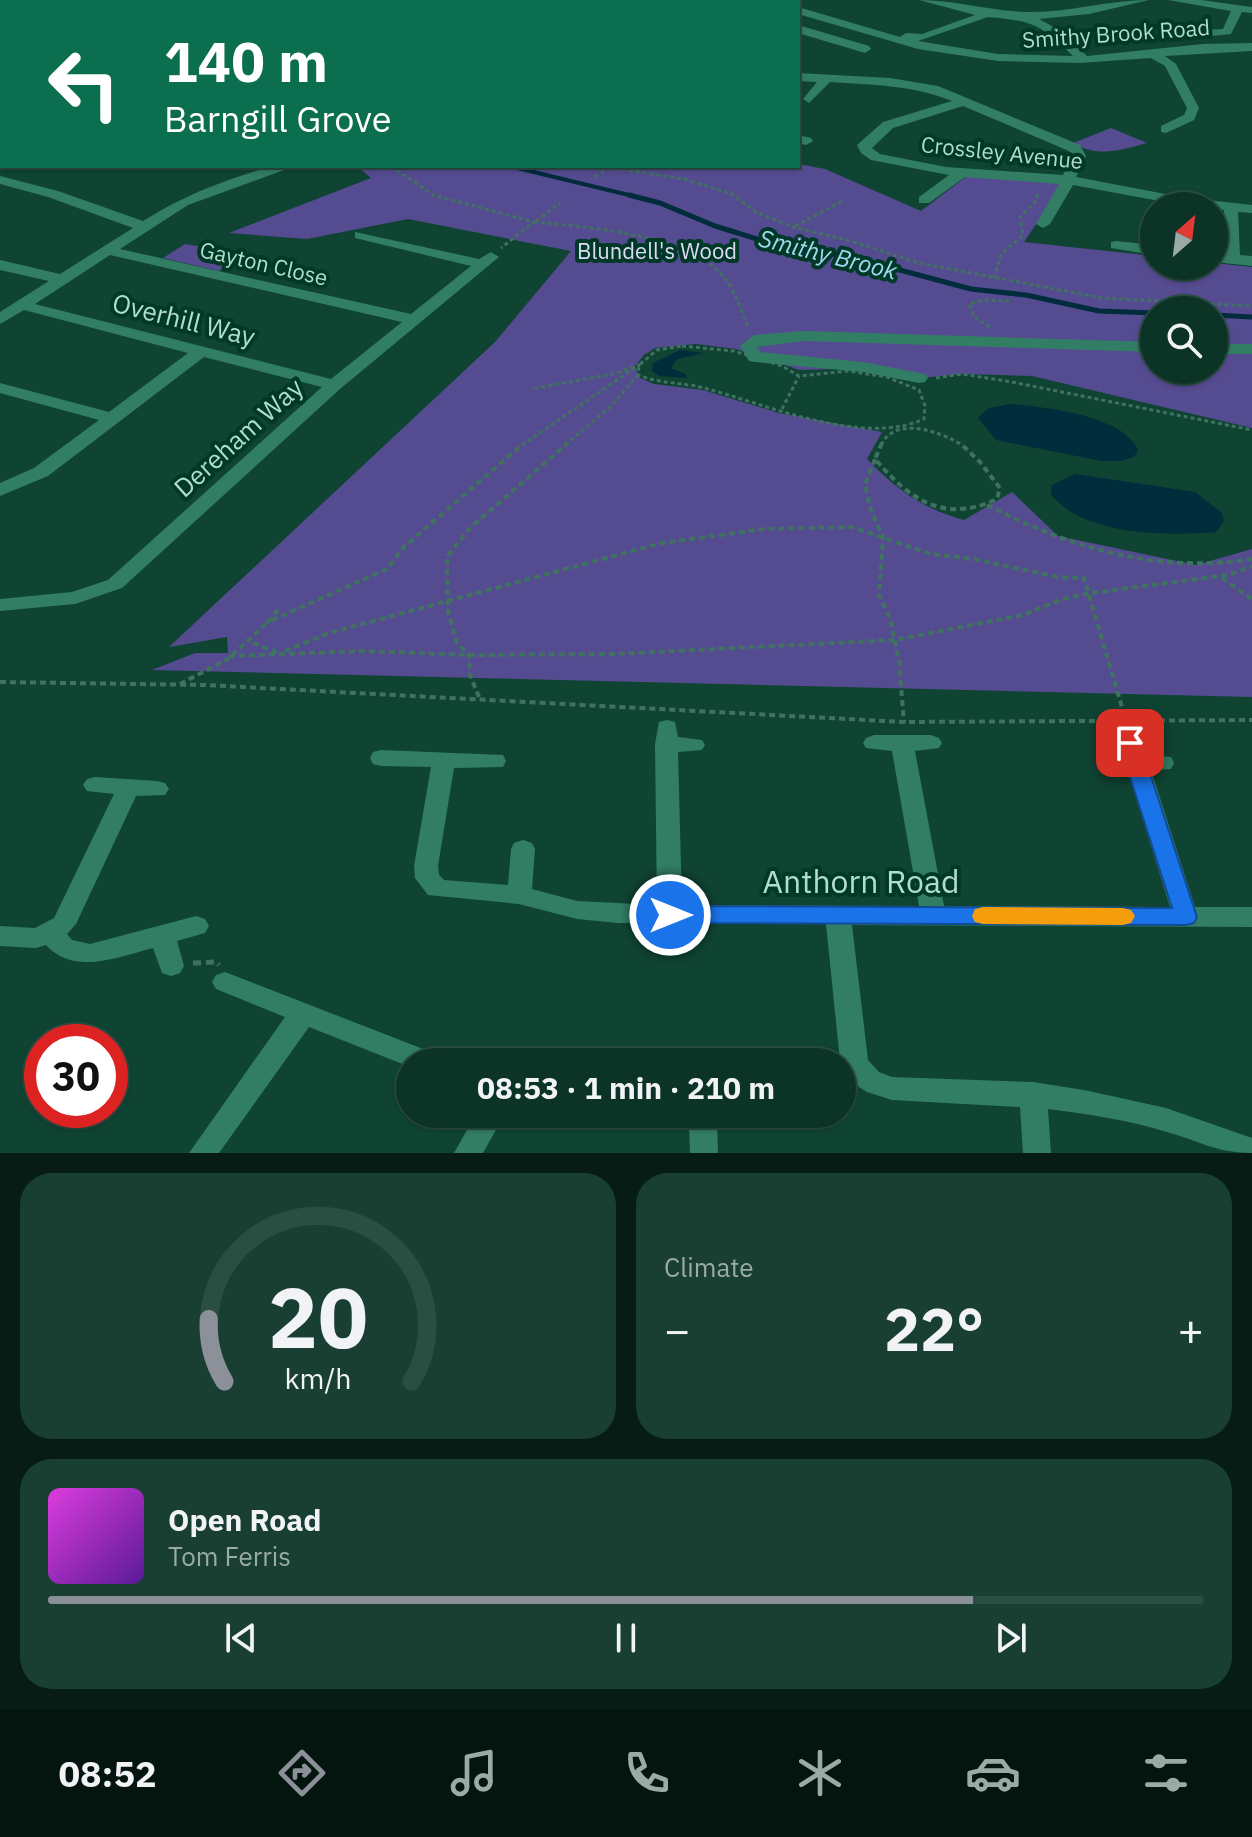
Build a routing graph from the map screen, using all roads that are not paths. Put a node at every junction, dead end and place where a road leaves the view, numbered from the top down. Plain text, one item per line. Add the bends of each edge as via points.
1 (925, 0) edge
2 (1174, 0) edge
3 (1137, 1) edge
4 (1238, 9) junction
5 (1252, 10) edge
6 (800, 11) edge
7 (986, 15) junction
8 (846, 16) dead end
9 (1026, 16) junction
10 (800, 30) edge
11 (939, 32) junction
12 (1227, 32) junction
13 (1193, 34) dead end
14 (821, 36) junction
15 (961, 40) dead end
16 (1251, 41) edge
17 (800, 45) edge
18 (865, 49) dead end
19 (1152, 53) junction
20 (1083, 59) junction
21 (800, 77) edge
22 (827, 78) junction
23 (809, 99) dead end
24 (966, 101) junction
25 (1166, 129) dead end
26 (291, 169) edge
27 (961, 173) junction
28 (0, 180) edge
29 (1067, 180) junction
30 (924, 200) dead end
31 (1231, 208) junction
32 (1252, 209) edge
33 (1043, 224) dead end
34 (142, 226) junction
35 (372, 233) dead end
36 (1116, 245) dead end
37 (1140, 248) edge
38 (106, 250) junction
39 (1228, 258) edge
40 (1233, 259) junction
41 (1252, 261) edge
42 (0, 265) edge
43 (62, 279) junction
44 (22, 305) junction
45 (0, 319) edge
46 (411, 319) junction
47 (1140, 347) edge
48 (1228, 349) edge
49 (1252, 349) edge
50 (202, 350) junction
51 (919, 378) road end
52 (334, 385) junction
53 (0, 389) edge
54 (112, 418) junction
55 (0, 490) edge
56 (0, 605) edge
57 (903, 733) junction
58 (874, 743) dead end
59 (931, 743) dead end
60 (694, 745) dead end
61 (381, 758) dead end
62 (444, 760) junction
63 (495, 761) dead end
64 (1163, 763) dead end
65 (95, 785) dead end
66 (129, 787) junction
67 (157, 789) dead end
68 (523, 849) dead end
69 (519, 895) junction
70 (670, 915) junction
71 (838, 915) junction
72 (933, 915) junction
73 (1186, 917) junction
74 (1252, 917) edge
75 (196, 926) dead end
76 (50, 933) junction
77 (0, 936) edge
78 (163, 936) junction
79 (171, 966) road end
80 (225, 982) road end
81 (302, 1015) junction
82 (396, 1051) edge
83 (1033, 1094) junction
84 (483, 1128) edge
85 (703, 1128) edge
86 (1252, 1151) edge
87 (203, 1153) edge
88 (468, 1153) edge
89 (704, 1153) edge
90 (1037, 1153) edge

1 - 7 street
2 - 4 street
3 - 9 street
4 - 5 street
4 - 12 street
6 - 20 street, Smithy Brook Road via 869,35 942,52 998,60
7 - 9 street
7 - 11 street
8 - 11 street via 908,38
9 - 20 street via 1057,34
10 - 14 street
11 - 15 street
12 - 13 street
12 - 16 street
14 - 17 street
14 - 18 street
16 - 19 street, Smithy Brook Road
19 - 20 street, Smithy Brook Road
19 - 25 street via 1170,64 1193,108 1189,117
21 - 22 street
22 - 23 street
22 - 24 street via 915,85
24 - 27 street, Crossley Avenue via 888,125 864,145 876,157
24 - 29 street via 1075,148 1079,156
26 - 34 street via 198,195
27 - 29 street, Crossley Avenue
27 - 30 street
28 - 34 street
29 - 31 street, Crossley Avenue
29 - 33 street
31 - 32 street, Crossley Avenue
31 - 40 street
34 - 38 street
35 - 46 street, Dereham Way via 487,260
36 - 37 street
38 - 43 street
38 - 46 street, Gayton Close
39 - 40 street
40 - 41 street
42 - 43 street
43 - 44 street
44 - 45 street
44 - 50 street, Overhill Way
46 - 52 street, Dereham Way
47 - 51 street via 804,336 755,349
48 - 49 street
50 - 52 street, Overhill Way
50 - 54 street
52 - 56 street, Dereham Way via 115,584 75,598
53 - 54 street
54 - 55 street via 41,472
57 - 58 street
57 - 59 street
57 - 72 street
60 - 70 street via 666,736
61 - 62 street
62 - 63 street
62 - 69 street, Anthorn Road via 427,878 437,889
64 - 73 street via 1131,742
65 - 66 street
66 - 67 street
66 - 76 street via 63,924
68 - 69 street
69 - 70 street, Anthorn Road via 577,910
70 - 71 street, Anthorn Road
71 - 72 street, Anthorn Road
71 - 83 street via 854,1061 867,1081 894,1089
72 - 73 street, Anthorn Road
73 - 74 street, Anthorn Road
75 - 78 street
76 - 77 street via 36,938
76 - 78 street via 64,948 90,954
78 - 79 street
80 - 81 street
81 - 82 street
81 - 87 street
83 - 86 street via 1128,1109
83 - 90 street
84 - 88 street
85 - 89 street

